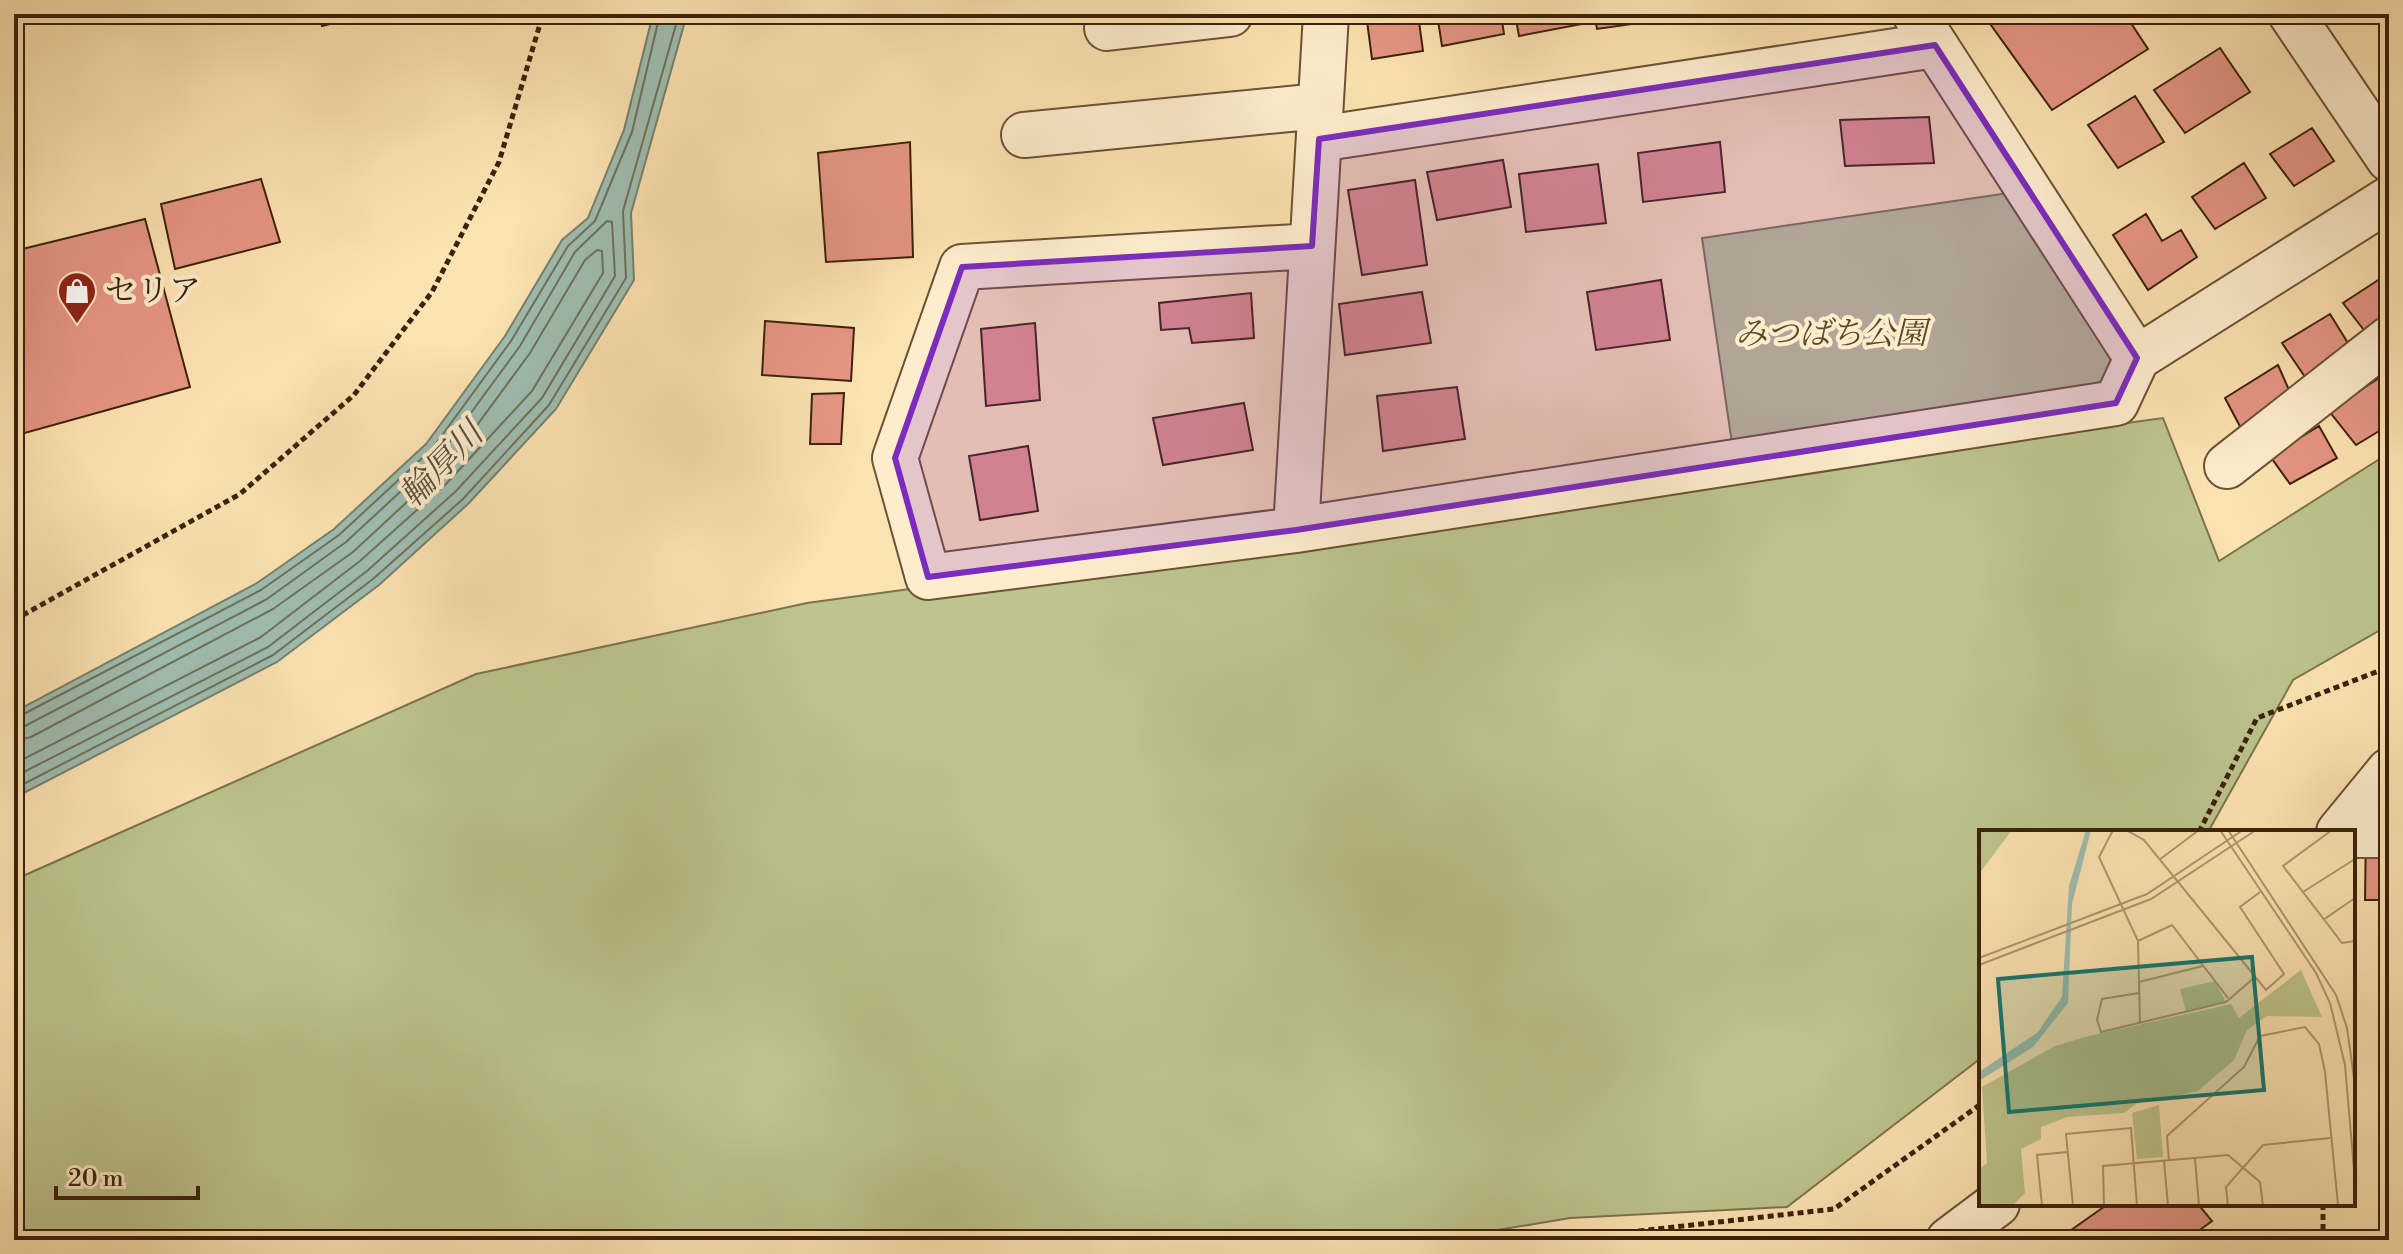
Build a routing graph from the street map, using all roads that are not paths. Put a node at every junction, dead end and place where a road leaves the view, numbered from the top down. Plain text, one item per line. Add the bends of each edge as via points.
1 (1230, 14) edge
2 (1326, 14) edge
3 (2291, 14) edge
4 (1107, 28) dead end
5 (1925, 29) edge
6 (1319, 123) junction
7 (1024, 135) dead end
8 (2389, 159) edge
9 (2389, 199) edge
10 (1312, 246) junction
11 (2389, 339) edge
12 (2137, 358) junction
13 (2227, 466) dead end
14 (1296, 530) junction
15 (2389, 771) edge
16 (2341, 830) edge
17 (2355, 835) edge
18 (2389, 835) edge
19 (1994, 1206) edge
20 (1949, 1240) edge

1 - 4 street
2 - 6 street
3 - 8 street
5 - 6 street
5 - 12 street
6 - 7 street
6 - 10 street
9 - 12 street
10 - 14 street
10 - 14 street via 962,267 895,458 928,577
11 - 13 street
12 - 14 street via 2116,403
15 - 16 street
17 - 18 street
19 - 20 street

